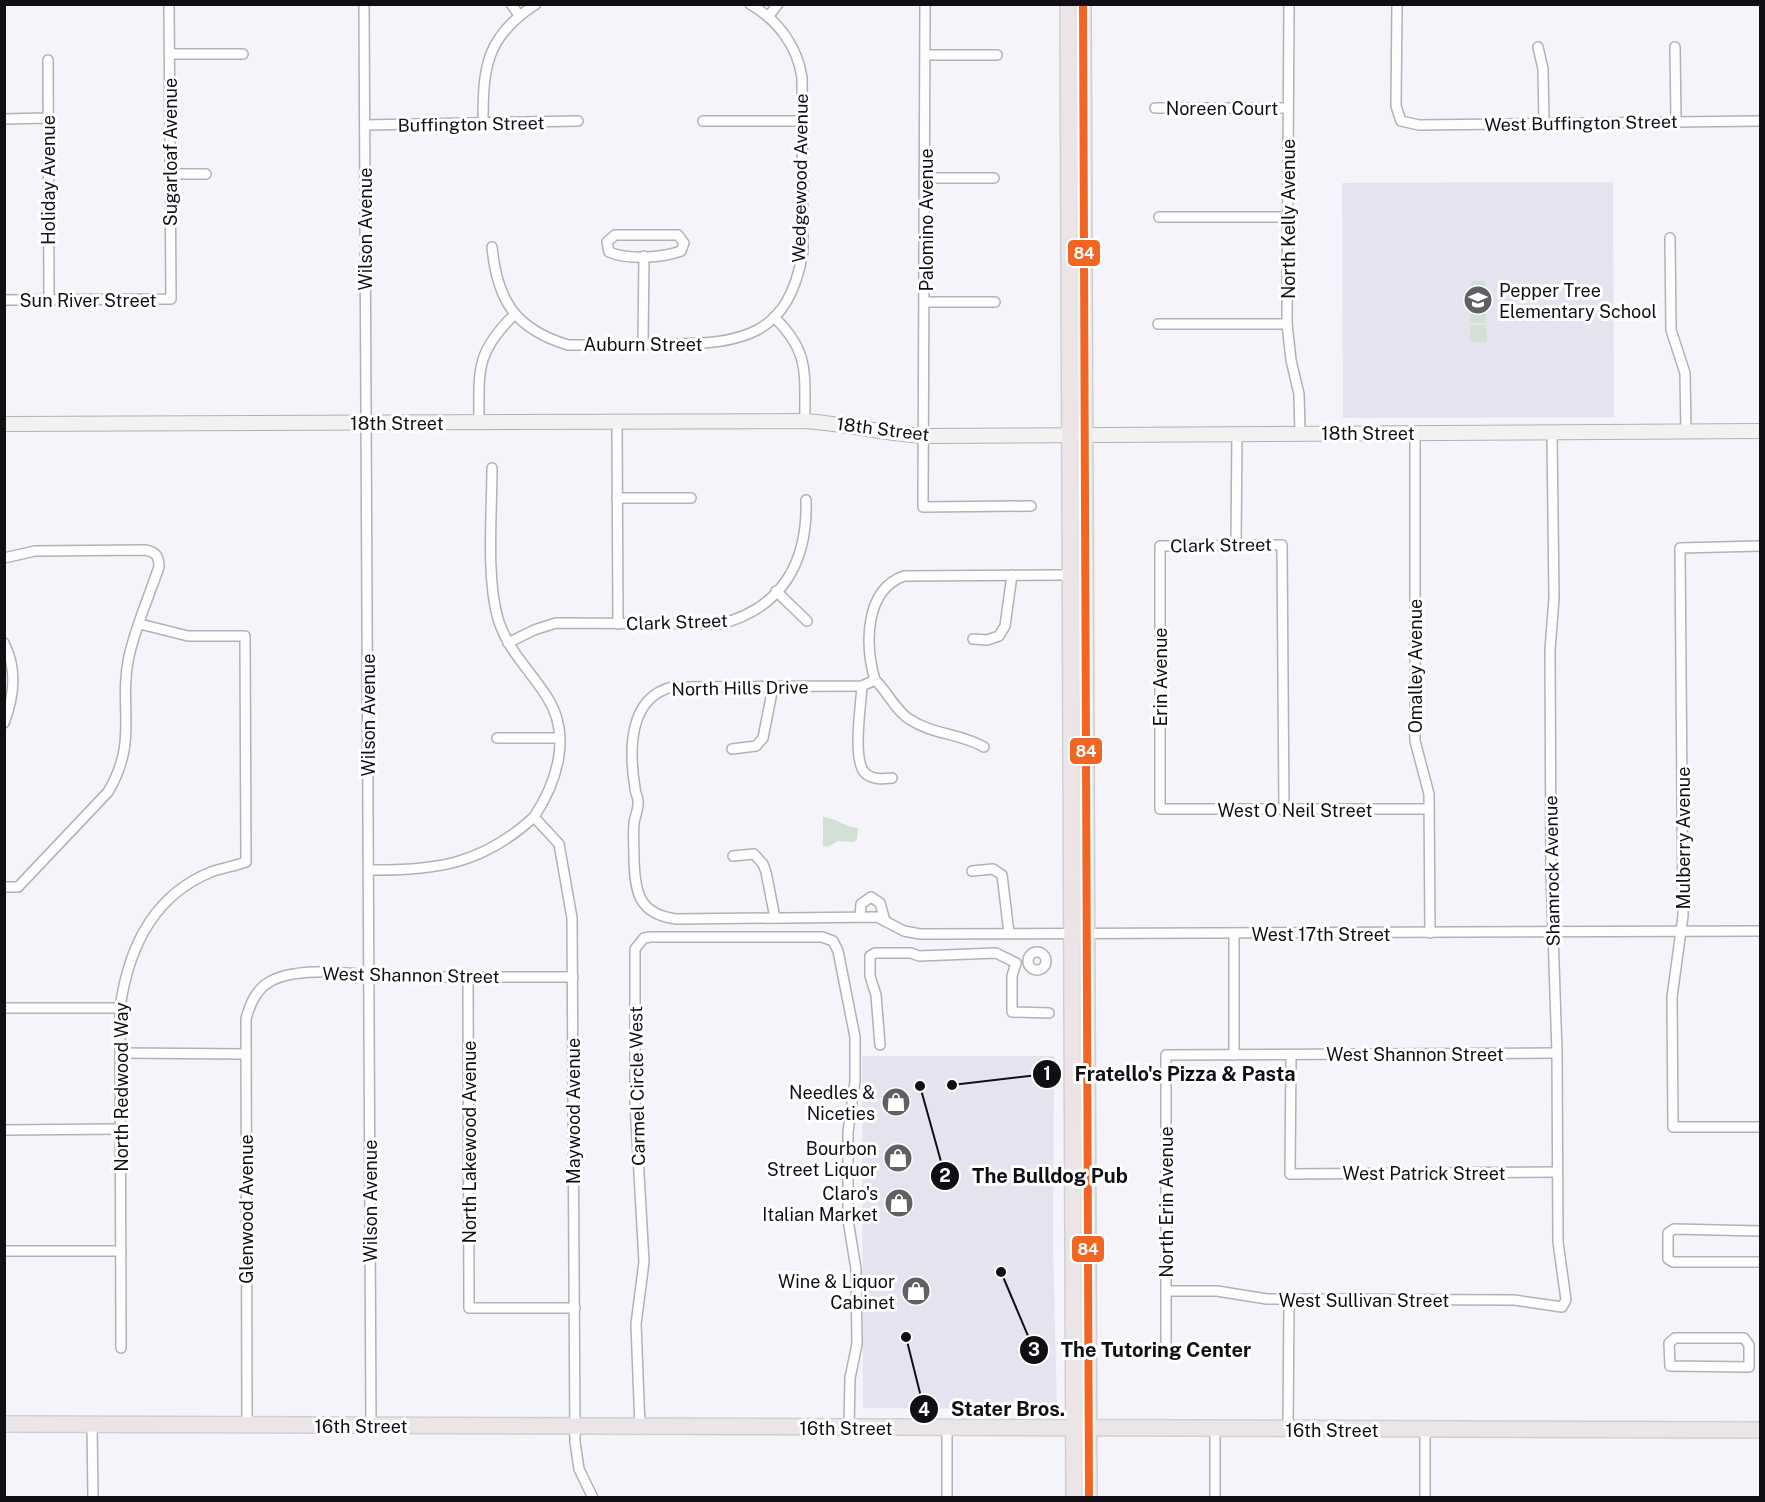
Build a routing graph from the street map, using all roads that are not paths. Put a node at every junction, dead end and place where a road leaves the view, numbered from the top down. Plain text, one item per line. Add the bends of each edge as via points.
1 (169, 4) edge
2 (364, 4) edge
3 (511, 4) edge
4 (536, 4) edge
5 (750, 4) edge
6 (778, 4) edge
7 (925, 4) edge
8 (1068, 4) edge
9 (1083, 4) edge
10 (1289, 4) edge
11 (1397, 4) edge
12 (519, 15) junction
13 (768, 17) junction
14 (1538, 47) dead end
15 (1675, 47) dead end
16 (170, 54) junction
17 (243, 54) dead end
18 (926, 55) junction
19 (997, 55) dead end
20 (48, 60) dead end
21 (1155, 108) dead end
22 (1288, 108) junction
23 (47, 118) junction
24 (4, 119) edge
25 (704, 121) dead end
26 (802, 121) junction
27 (1761, 121) edge
28 (578, 122) dead end
29 (1676, 122) junction
30 (483, 124) junction
31 (1544, 124) junction
32 (365, 125) junction
33 (170, 174) junction
34 (206, 174) dead end
35 (926, 178) junction
36 (994, 178) dead end
37 (1159, 217) dead end
38 (1289, 217) junction
39 (1670, 238) dead end
40 (492, 247) dead end
41 (644, 256) junction
42 (171, 299) joint
43 (4, 300) edge
44 (49, 300) junction
45 (926, 302) junction
46 (995, 302) dead end
47 (514, 315) junction
48 (774, 317) junction
49 (1158, 324) dead end
50 (1287, 324) junction
51 (643, 344) junction
52 (805, 421) junction
53 (479, 422) junction
54 (366, 423) junction
55 (617, 423) junction
56 (4, 424) edge
57 (1761, 431) edge
58 (1686, 432) junction
59 (1236, 433) junction
60 (1300, 433) junction
61 (1415, 434) junction
62 (1552, 434) junction
63 (923, 435) junction
64 (1078, 436) junction
65 (492, 468) dead end
66 (617, 498) junction
67 (691, 498) dead end
68 (806, 500) dead end
69 (1031, 506) dead end
70 (1236, 544) junction
71 (1160, 546) joint
72 (1761, 546) edge
73 (4, 558) edge
74 (1012, 575) junction
75 (1070, 575) junction
76 (776, 591) junction
77 (807, 621) dead end
78 (140, 624) junction
79 (618, 624) junction
80 (973, 639) dead end
81 (4, 643) edge
82 (507, 643) junction
83 (875, 680) junction
84 (862, 686) junction
85 (772, 687) junction
86 (4, 723) edge
87 (497, 738) dead end
88 (560, 738) junction
89 (984, 747) dead end
90 (732, 749) dead end
91 (892, 778) dead end
92 (1160, 808) joint
93 (1429, 809) junction
94 (1284, 811) junction
95 (534, 817) junction
96 (733, 856) dead end
97 (369, 870) junction
98 (972, 871) dead end
99 (4, 887) edge
100 (826, 917) joint
101 (860, 917) junction
102 (775, 918) junction
103 (885, 921) junction
104 (1761, 931) edge
105 (1041, 932) junction
106 (1683, 932) junction
107 (1009, 933) junction
108 (1431, 933) junction
109 (1554, 933) junction
110 (1080, 934) junction
111 (1234, 934) junction
112 (1039, 952) junction
113 (1028, 962) junction
114 (1016, 963) junction
115 (368, 975) junction
116 (468, 977) junction
117 (573, 977) junction
118 (256, 994) joint
119 (4, 1008) edge
120 (120, 1008) junction
121 (1049, 1012) dead end
122 (880, 1045) dead end
123 (120, 1053) junction
124 (1557, 1053) junction
125 (246, 1054) junction
126 (1166, 1055) joint
127 (1234, 1055) junction
128 (1291, 1055) junction
129 (1761, 1126) edge
130 (4, 1130) edge
131 (120, 1130) junction
132 (1557, 1172) junction
133 (1761, 1231) edge
134 (4, 1251) edge
135 (121, 1251) junction
136 (1761, 1262) edge
137 (1166, 1291) junction
138 (1289, 1299) junction
139 (1562, 1307) joint
140 (575, 1308) junction
141 (121, 1348) dead end
142 (1166, 1348) dead end
143 (1749, 1367) junction
144 (1761, 1367) edge
145 (4, 1424) edge
146 (92, 1425) junction
147 (247, 1426) junction
148 (371, 1426) junction
149 (575, 1427) junction
150 (640, 1427) junction
151 (849, 1428) junction
152 (947, 1428) junction
153 (1082, 1429) junction
154 (1215, 1430) junction
155 (1288, 1430) junction
156 (1425, 1430) junction
157 (1761, 1430) edge
158 (93, 1497) edge
159 (592, 1497) edge
160 (947, 1497) edge
161 (1074, 1497) edge
162 (1089, 1497) edge
163 (1215, 1497) edge
164 (1425, 1497) edge

1 - 16 street, Sugarloaf Avenue
2 - 32 street, Wilson Avenue
3 - 12 street
4 - 12 street
5 - 13 street, Wedgewood Avenue
6 - 13 street
7 - 18 street, Palomino Avenue
8 - 64 main road
9 - 64 main road
10 - 22 street, North Kelly Avenue
11 - 31 street, West Buffington Street via 1396,106 1401,121
12 - 30 street via 502,34 485,67
13 - 26 street, Wedgewood Avenue via 787,36 796,54 802,77
14 - 31 street via 1543,69
15 - 29 street
16 - 17 street
16 - 33 street, Sugarloaf Avenue
18 - 19 street
18 - 35 street, Palomino Avenue
20 - 23 street, Holiday Avenue
21 - 22 street, Noreen Court
22 - 38 street, North Kelly Avenue
23 - 24 street
23 - 44 street, Holiday Avenue
25 - 26 street
26 - 48 street, Wedgewood Avenue via 803,251 793,287
27 - 29 street, West Buffington Street
28 - 30 street, Buffington Street
29 - 31 street, West Buffington Street
30 - 32 street, Buffington Street
32 - 54 street, Wilson Avenue
33 - 34 street
33 - 42 street, Sugarloaf Avenue
35 - 36 street
35 - 45 street, Palomino Avenue
37 - 38 street
38 - 50 street, North Kelly Avenue
39 - 58 street via 1671,330 1685,373
40 - 47 street via 494,275
41 - 41 street via 609,252 608,242 615,235 678,235 683,239 681,252
41 - 51 street
42 - 44 street, Sun River Street
43 - 44 street, Sun River Street
45 - 46 street
45 - 63 street, Palomino Avenue
47 - 51 street, Auburn Street via 547,339 568,345
47 - 53 street via 492,336 484,353 479,374
48 - 51 street, Auburn Street via 731,341
48 - 52 street via 798,345 803,360
49 - 50 street
50 - 60 street, North Kelly Avenue via 1290,360 1299,394
52 - 55 main road, 18th Street
52 - 63 main road, 18th Street via 888,434
53 - 54 main road, 18th Street
53 - 55 main road, 18th Street
54 - 56 main road, 18th Street
54 - 97 street, Wilson Avenue
55 - 66 street
57 - 58 main road, 18th Street
58 - 62 main road, 18th Street
59 - 60 main road, 18th Street
59 - 64 main road, 18th Street
59 - 70 street
60 - 61 main road, 18th Street
61 - 62 main road, 18th Street
61 - 93 street, Omalley Avenue via 1415,741 1429,794
62 - 109 street, Shamrock Avenue via 1554,598 1550,702
63 - 64 main road, 18th Street
63 - 69 street, Palomino Avenue via 923,507
64 - 75 main road
64 - 110 main road
65 - 82 street via 493,598
66 - 67 street
66 - 79 street
68 - 76 street, Clark Street via 807,525 800,558 792,575
70 - 71 street, Clark Street
70 - 94 street, Clark Street via 1282,544
71 - 92 street, Erin Avenue
72 - 106 street, Mulberry Avenue via 1680,548
73 - 78 street via 35,551 153,552 159,558 159,567
74 - 75 street
74 - 80 street via 1005,626 999,636
74 - 83 street via 904,576 890,584 880,592 872,616
75 - 110 main road
76 - 77 street
76 - 79 street, Clark Street via 743,618 720,624
78 - 99 street via 129,656 126,745 118,775 108,792 18,887
78 - 120 street, North Redwood Way via 188,636 245,636 246,862 210,872 184,887 149,923 129,961
79 - 82 street, Clark Street via 556,623
81 - 86 street via 13,676 11,704
82 - 88 street via 547,698
83 - 84 street, North Hills Drive
83 - 89 street via 894,705 919,725 967,737
84 - 85 street, North Hills Drive
84 - 91 street via 858,761 866,774 878,779
85 - 90 street via 763,738 756,746
85 - 102 street, North Hills Drive via 672,687 652,696 635,723 634,779 639,804 634,827 636,889 649,909 676,919
87 - 88 street
88 - 95 street via 555,780
92 - 94 street, West O Neil Street
93 - 94 street, West O Neil Street
93 - 108 street, Omalley Avenue
95 - 97 street via 498,846 460,862 405,870
95 - 117 street, Maywood Avenue via 554,836 564,861 572,918
96 - 102 street via 754,854 763,864
97 - 115 street, Wilson Avenue
98 - 107 street via 993,869 1002,874
100 - 101 street, West 17th Street
100 - 102 street, North Hills Drive
101 - 103 street, West 17th Street
101 - 103 street via 861,904 871,897 880,903
103 - 107 street, West 17th Street via 920,934
104 - 106 street, West 17th Street
105 - 107 street, West 17th Street
105 - 110 street, West 17th Street
105 - 112 street
106 - 109 street, West 17th Street
106 - 129 street, Mulberry Avenue via 1672,997 1673,1126
108 - 109 street, West 17th Street
108 - 111 street, West 17th Street
109 - 124 street, Shamrock Avenue
110 - 111 street, West 17th Street
110 - 153 main road
111 - 127 street
112 - 113 street via 1032,953
112 - 113 street via 1046,960 1041,969 1031,968
113 - 114 street
114 - 121 street via 1012,1012
114 - 122 street via 996,953 870,956
115 - 116 street, West Shannon Street
115 - 118 street, West Shannon Street via 296,974 269,982
115 - 148 street, Wilson Avenue
116 - 117 street, West Shannon Street
116 - 140 street, North Lakewood Avenue via 469,1308
117 - 140 street, Maywood Avenue
118 - 125 street, Glenwood Avenue via 246,1019
119 - 120 street
120 - 123 street, North Redwood Way
123 - 125 street
123 - 131 street, North Redwood Way
124 - 128 street, West Shannon Street
124 - 132 street, Shamrock Avenue
125 - 147 street, Glenwood Avenue
126 - 127 street, West Shannon Street
126 - 137 street, North Erin Avenue
127 - 128 street, West Shannon Street
128 - 132 street, West Patrick Street via 1290,1174
130 - 131 street
131 - 135 street, North Redwood Way
132 - 139 street, Shamrock Avenue via 1558,1242 1566,1291
133 - 136 street via 1674,1229 1668,1233 1668,1259
134 - 135 street
135 - 141 street, North Redwood Way
137 - 138 street, West Sullivan Street via 1217,1291 1250,1298
137 - 142 street, North Erin Avenue
138 - 139 street, West Sullivan Street via 1514,1300
138 - 155 street
140 - 149 street, Maywood Avenue
143 - 143 street via 1670,1366 1669,1343 1675,1338 1744,1338 1749,1345
143 - 144 street
145 - 146 main road, 16th Street
146 - 147 main road, 16th Street
146 - 158 street
147 - 148 main road, 16th Street
148 - 149 main road, 16th Street
149 - 150 main road, 16th Street
149 - 159 street, Maywood Avenue via 579,1469
150 - 151 main road, 16th Street
150 - 151 street, Carmel Circle West via 636,1324 644,1263 635,1103 635,949 644,938 651,937 795,936 833,941 855,1037 855,1081 848,1132 848,1220 856,1269 857,1344 850,1378
151 - 152 main road, 16th Street
152 - 153 main road, 16th Street
152 - 160 street
153 - 154 main road, 16th Street
153 - 161 main road
153 - 162 main road
154 - 155 main road, 16th Street
154 - 163 street
155 - 156 main road, 16th Street
156 - 157 main road, 16th Street
156 - 164 street

